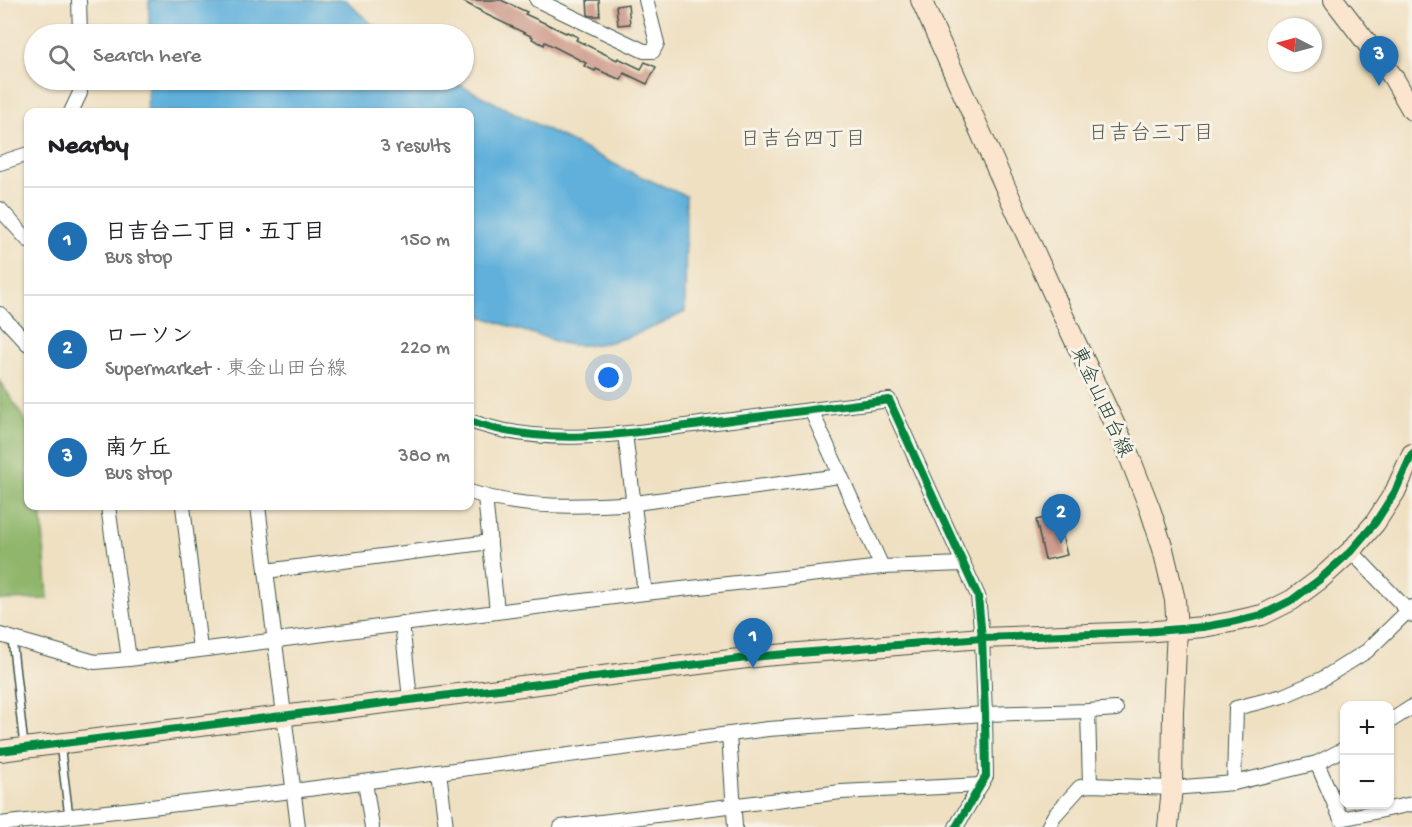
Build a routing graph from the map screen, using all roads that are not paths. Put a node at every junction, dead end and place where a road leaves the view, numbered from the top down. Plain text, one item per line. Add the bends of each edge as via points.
1 (79, 0) edge
2 (537, 0) edge
3 (646, 0) edge
4 (921, 0) edge
5 (1334, 0) edge
6 (80, 24) edge
7 (80, 90) edge
8 (73, 108) edge
9 (1412, 110) edge
10 (24, 155) edge
11 (0, 163) edge
12 (0, 208) edge
13 (24, 235) edge
14 (0, 314) edge
15 (24, 340) edge
16 (811, 410) junction
17 (474, 423) edge
18 (625, 434) junction
19 (1412, 454) edge
20 (840, 476) junction
21 (474, 494) edge
22 (485, 498) junction
23 (635, 503) junction
24 (109, 510) edge
25 (183, 510) edge
26 (258, 510) edge
27 (490, 542) junction
28 (1351, 551) junction
29 (964, 564) junction
30 (882, 567) junction
31 (266, 571) junction
32 (645, 593) junction
33 (497, 611) junction
34 (1411, 611) edge
35 (402, 624) junction
36 (1177, 629) junction
37 (6, 637) edge
38 (982, 638) junction
39 (274, 640) junction
40 (200, 649) junction
41 (129, 659) junction
42 (410, 699) junction
43 (1412, 707) edge
44 (1116, 709) dead end
45 (1088, 711) junction
46 (985, 714) junction
47 (284, 716) junction
48 (1394, 719) edge
49 (729, 734) junction
50 (60, 744) junction
51 (24, 748) junction
52 (0, 751) edge
53 (1340, 751) edge
54 (1317, 763) junction
55 (439, 772) junction
56 (365, 782) junction
57 (1234, 783) junction
58 (981, 785) junction
59 (1090, 785) junction
60 (1172, 788) junction
61 (293, 791) junction
62 (1412, 804) edge
63 (733, 805) junction
64 (69, 816) junction
65 (29, 824) edge
66 (0, 825) edge
67 (298, 827) edge
68 (372, 827) edge
69 (446, 827) edge
70 (561, 827) edge
71 (735, 827) edge
72 (956, 827) edge
73 (1048, 827) edge
74 (1168, 827) edge

1 - 6 street
2 - 3 street via 644,51 653,51 657,43
4 - 36 street, 東金山田台線 via 1128,453 1163,549
5 - 9 street
7 - 8 street
10 - 11 street
12 - 13 street
14 - 15 street
16 - 18 street
16 - 20 street
16 - 29 street via 890,400
17 - 18 street via 529,435
18 - 23 street
19 - 28 street via 1376,523
20 - 23 street
20 - 30 street
21 - 22 street
22 - 23 street via 569,506
22 - 27 street
23 - 32 street
24 - 41 street
25 - 40 street
26 - 31 street
27 - 31 street
27 - 33 street
28 - 34 street
28 - 36 street via 1292,600 1262,615
29 - 30 street
29 - 38 street via 978,596
30 - 32 street
31 - 39 street
32 - 33 street
33 - 35 street
34 - 57 street via 1367,651 1322,679 1283,696 1236,708
35 - 39 street
35 - 42 street
36 - 38 street
36 - 60 street, 東金山田台線
37 - 41 street via 95,662
37 - 51 lane
38 - 42 street via 763,656
38 - 46 street
39 - 40 street
39 - 47 street
40 - 41 street
42 - 47 street
43 - 48 street
44 - 45 street
45 - 46 street
45 - 59 street
46 - 49 street
46 - 58 street via 986,776
47 - 50 street
47 - 61 street
49 - 55 street
49 - 63 street
50 - 51 street
50 - 64 lane
51 - 52 street
53 - 54 street
54 - 57 street
54 - 62 street via 1341,819
55 - 56 street
55 - 69 street
56 - 61 street
56 - 68 street
57 - 60 street
58 - 63 street via 841,792
58 - 72 street
59 - 60 street
59 - 73 street via 1080,787
60 - 74 street, 東金山田台線
61 - 64 street
61 - 67 street
63 - 70 street
63 - 71 street
64 - 65 street
65 - 66 street

